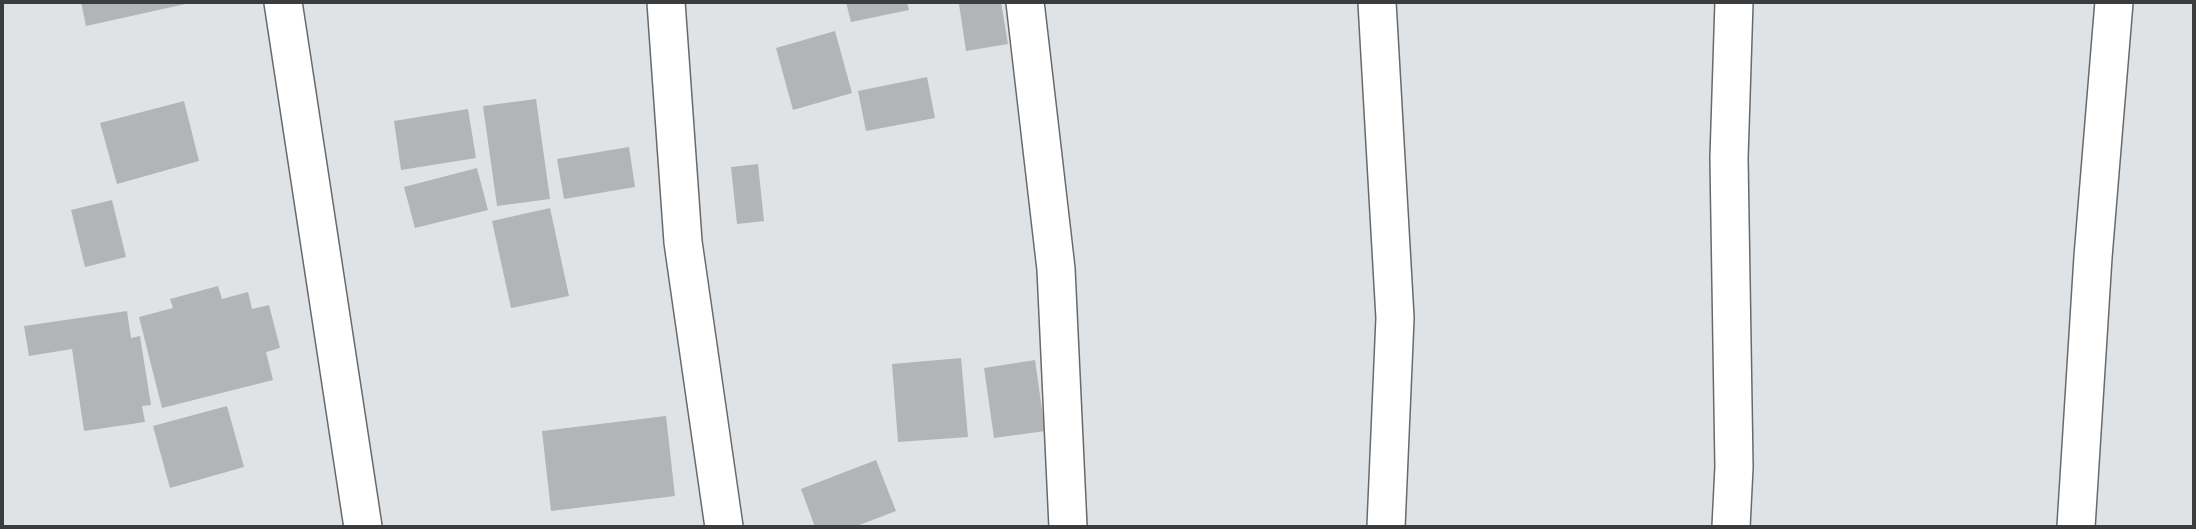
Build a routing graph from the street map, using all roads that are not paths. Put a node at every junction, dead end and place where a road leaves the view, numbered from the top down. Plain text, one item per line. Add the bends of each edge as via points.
1 (283, 2) edge
2 (666, 2) edge
3 (1025, 2) edge
4 (1377, 2) edge
5 (1734, 2) edge
6 (2114, 2) edge
7 (363, 527) edge
8 (724, 527) edge
9 (1068, 527) edge
10 (1386, 527) edge
11 (1731, 527) edge
12 (2076, 527) edge

1 - 7 street
2 - 8 street via 683,242
3 - 9 street via 1056,269
4 - 10 street via 1395,318
5 - 11 street via 1729,158
6 - 12 street

